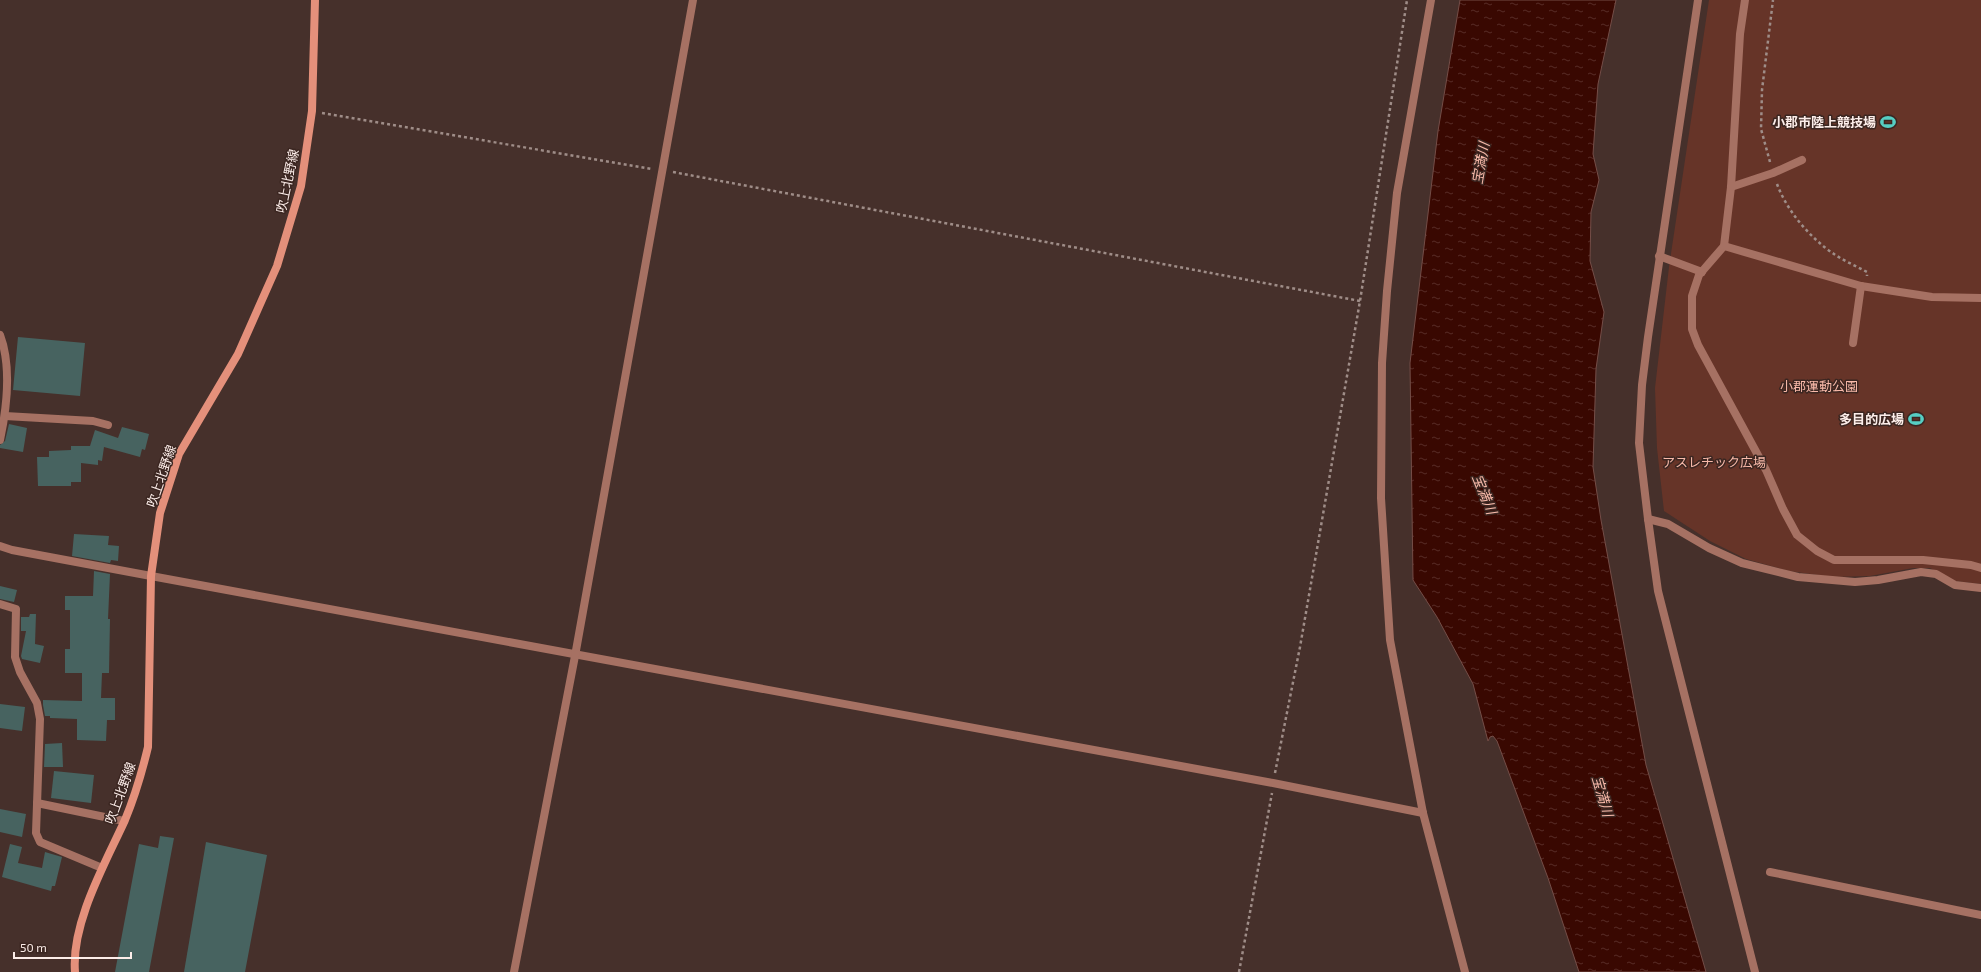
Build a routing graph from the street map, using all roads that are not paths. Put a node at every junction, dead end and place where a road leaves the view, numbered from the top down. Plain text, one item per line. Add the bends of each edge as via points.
1 (315, 0) edge
2 (693, 0) edge
3 (1431, 0) edge
4 (1698, 0) edge
5 (1745, 0) edge
6 (1802, 160) dead end
7 (1731, 187) junction
8 (1724, 246) junction
9 (1659, 256) junction
10 (1702, 272) junction
11 (1861, 286) junction
12 (1981, 298) edge
13 (0, 335) edge
14 (1853, 343) dead end
15 (5, 416) junction
16 (108, 425) dead end
17 (0, 440) edge
18 (1648, 519) junction
19 (0, 546) edge
20 (1981, 568) edge
21 (150, 576) junction
22 (1981, 588) edge
23 (0, 604) edge
24 (575, 656) junction
25 (37, 803) junction
26 (1423, 813) junction
27 (124, 821) junction
28 (102, 868) junction
29 (1770, 872) dead end
30 (1981, 915) edge
31 (75, 972) edge
32 (514, 972) edge
33 (1466, 972) edge
34 (1755, 972) edge

1 - 21 main road, 吹上北野線 via 312,111 301,186 278,266 238,354 179,454 160,513
2 - 24 street
3 - 26 street via 1397,193 1382,363 1381,435 1390,640
4 - 9 street
5 - 7 street via 1740,34
6 - 7 street
7 - 8 street
8 - 10 street
8 - 11 street
9 - 10 street
9 - 18 street via 1642,385 1639,443
10 - 20 street via 1692,296 1692,329 1797,534 1817,551 1834,560 1923,560
11 - 12 street via 1932,297
11 - 14 street
13 - 15 street via 6,361
15 - 16 street
15 - 17 street
18 - 22 street via 1668,524 1709,548 1742,563 1798,577 1855,582 1921,572 1936,574 1955,585
18 - 34 street via 1658,591
19 - 21 street
21 - 24 street
21 - 27 main road, 吹上北野線 via 148,747 142,772
23 - 25 street via 16,608 15,657 37,703 39,713
24 - 26 street via 1274,783
24 - 32 street
25 - 27 street
25 - 28 street via 36,833 40,842
26 - 33 street
27 - 28 main road, 吹上北野線
28 - 31 main road, 吹上北野線 via 78,932
29 - 30 street

